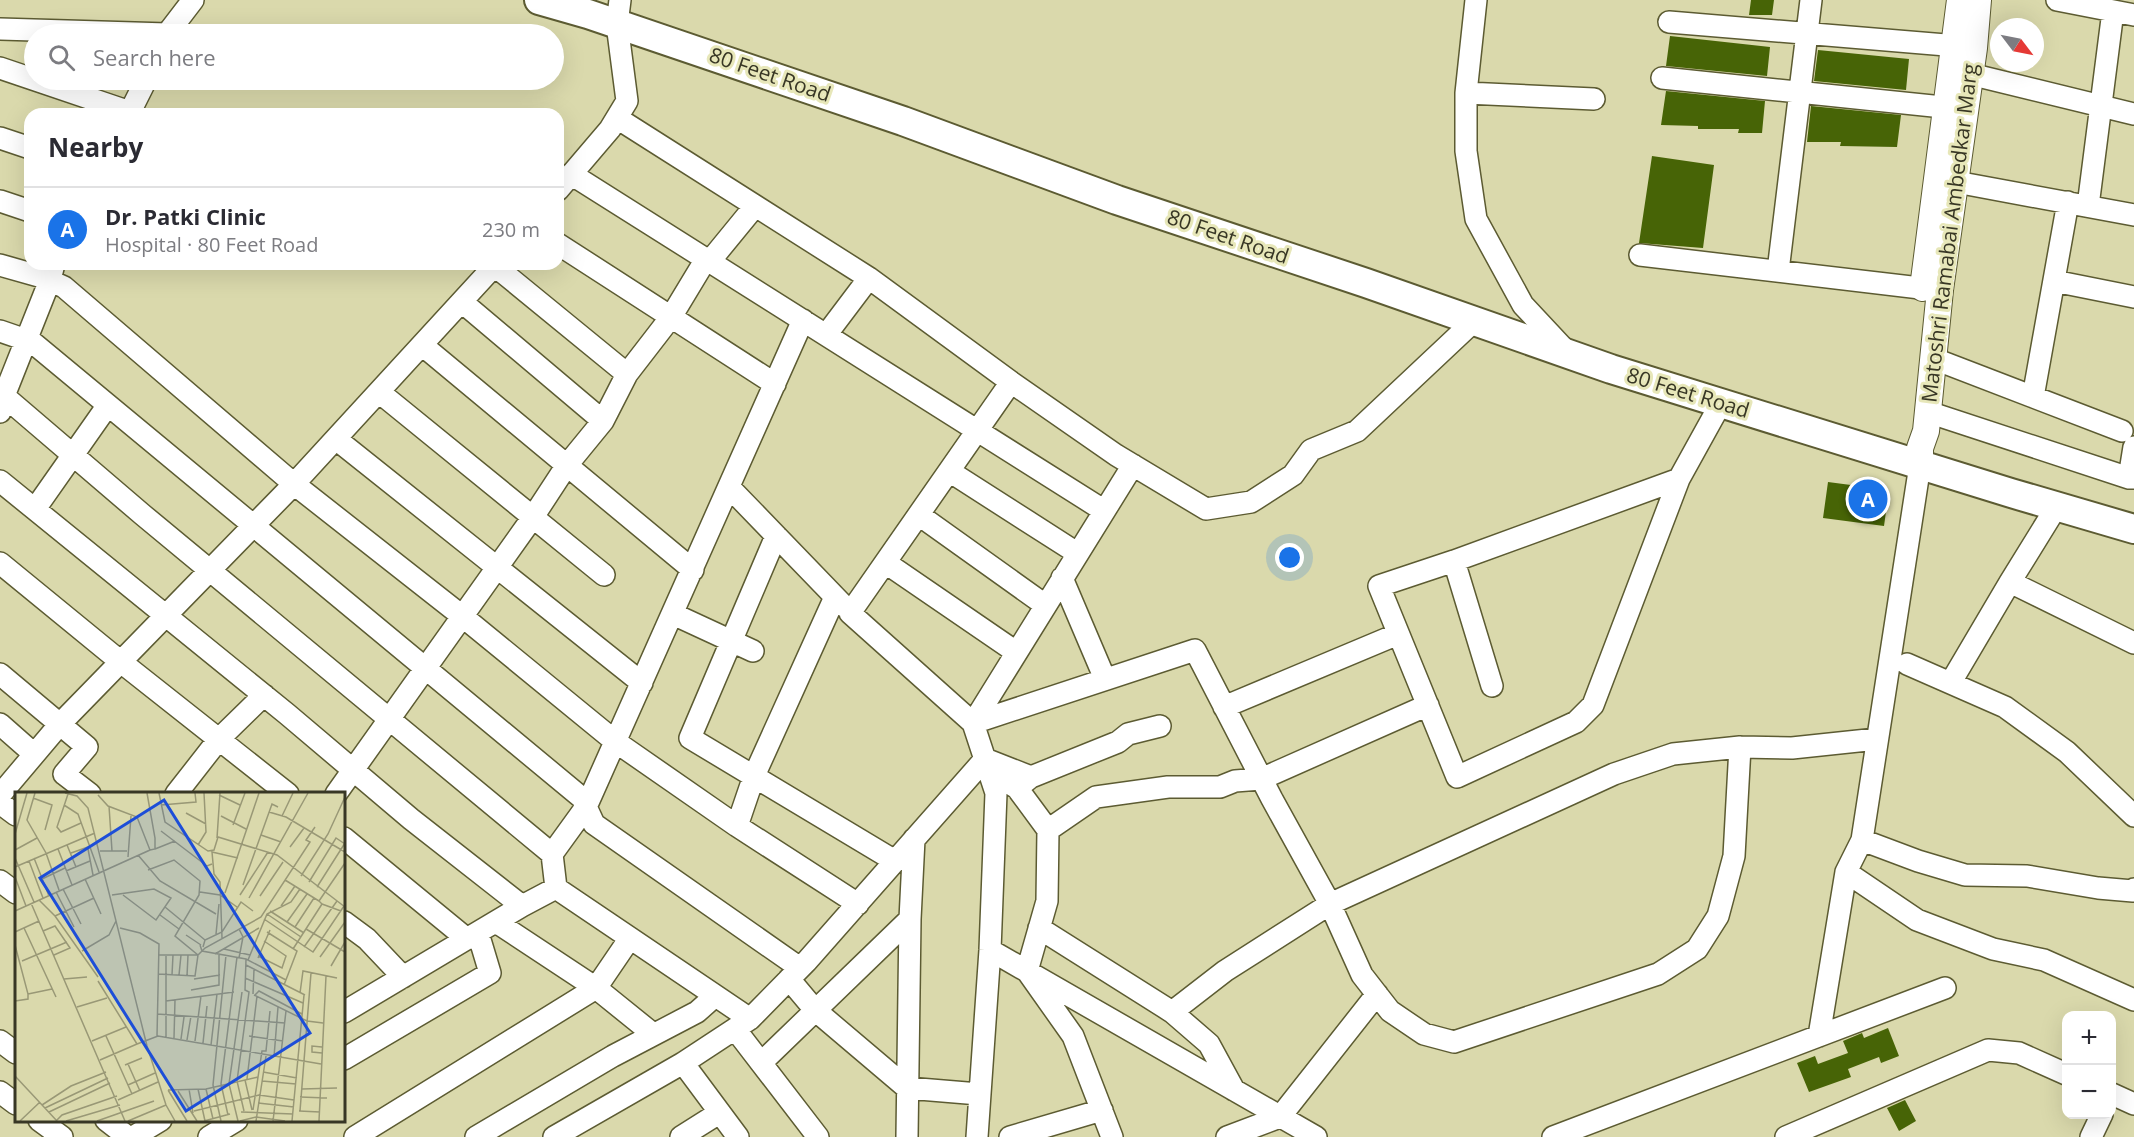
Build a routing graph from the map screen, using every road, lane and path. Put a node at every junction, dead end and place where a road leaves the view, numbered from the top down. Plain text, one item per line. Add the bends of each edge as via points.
1 (193, 0) edge
2 (539, 0) edge
3 (1476, 0) edge
4 (1811, 0) edge
5 (1960, 0) edge
6 (1978, 0) edge
7 (2057, 0) edge
8 (2113, 11) junction
9 (618, 12) edge
10 (2134, 15) edge
11 (1668, 22) dead end
12 (175, 24) edge
13 (0, 29) edge
14 (24, 30) edge
15 (1807, 33) junction
16 (1964, 47) junction
17 (0, 68) edge
18 (1970, 74) junction
19 (24, 76) edge
20 (1662, 78) dead end
21 (63, 90) edge
22 (141, 90) edge
23 (1800, 91) junction
24 (1466, 93) junction
25 (1594, 99) dead end
26 (2101, 106) junction
27 (115, 108) edge
28 (132, 108) edge
29 (1955, 108) junction
30 (2134, 114) edge
31 (616, 118) junction
32 (0, 138) edge
33 (24, 146) edge
34 (565, 182) edge
35 (1956, 182) junction
36 (0, 201) edge
37 (2078, 204) junction
38 (755, 206) junction
39 (24, 209) edge
40 (2134, 215) edge
41 (564, 248) edge
42 (1640, 255) dead end
43 (706, 259) junction
44 (0, 265) edge
45 (24, 268) edge
46 (491, 270) edge
47 (502, 270) edge
48 (1778, 271) junction
49 (52, 272) edge
50 (869, 278) junction
51 (2054, 281) junction
52 (1932, 289) junction
53 (2134, 297) edge
54 (462, 302) junction
55 (671, 317) junction
56 (803, 320) junction
57 (1473, 321) junction
58 (0, 331) edge
59 (826, 335) junction
60 (27, 340) junction
61 (422, 345) junction
62 (1568, 354) junction
63 (1932, 358) junction
64 (627, 374) junction
65 (1011, 382) junction
66 (775, 384) junction
67 (379, 392) junction
68 (2033, 397) junction
69 (1, 401) edge
70 (1720, 403) junction
71 (108, 405) junction
72 (1928, 412) junction
73 (603, 421) junction
74 (978, 431) junction
75 (336, 439) junction
76 (2128, 439) edge
77 (72, 454) junction
78 (1920, 456) junction
79 (567, 465) junction
80 (1132, 465) junction
81 (949, 471) junction
82 (2132, 478) edge
83 (1679, 479) junction
84 (0, 480) edge
85 (294, 484) junction
86 (729, 488) junction
87 (2056, 506) junction
88 (35, 509) junction
89 (1103, 510) junction
90 (919, 515) junction
91 (533, 517) junction
92 (253, 526) junction
93 (2134, 529) edge
94 (776, 536) junction
95 (1077, 553) junction
96 (1454, 561) junction
97 (0, 563) edge
98 (886, 564) junction
99 (498, 567) junction
100 (210, 570) junction
101 (693, 570) junction
102 (604, 575) dead end
103 (1062, 578) junction
104 (2010, 582) junction
105 (835, 597) junction
106 (1045, 606) junction
107 (850, 613) junction
108 (673, 614) junction
109 (165, 616) junction
110 (462, 616) junction
111 (1398, 634) junction
112 (732, 642) junction
113 (2134, 643) edge
114 (753, 651) dead end
115 (1016, 652) junction
116 (121, 662) junction
117 (1907, 664) dead end
118 (426, 669) junction
119 (0, 674) edge
120 (1105, 679) junction
121 (642, 682) junction
122 (1951, 682) junction
123 (1492, 686) dead end
124 (264, 695) junction
125 (1428, 705) junction
126 (1224, 707) junction
127 (390, 719) junction
128 (973, 723) junction
129 (0, 724) edge
130 (60, 724) junction
131 (1161, 726) dead end
132 (219, 739) junction
133 (1877, 739) junction
134 (616, 742) junction
135 (1740, 747) junction
136 (34, 754) junction
137 (987, 765) junction
138 (353, 770) junction
139 (754, 776) junction
140 (1261, 779) junction
141 (1024, 782) junction
142 (87, 792) edge
143 (178, 792) edge
144 (285, 792) edge
145 (337, 792) edge
146 (0, 795) edge
147 (0, 803) edge
148 (586, 807) junction
149 (15, 814) edge
150 (2134, 816) edge
151 (737, 826) junction
152 (1048, 830) junction
153 (345, 839) edge
154 (914, 839) junction
155 (1862, 840) junction
156 (552, 854) junction
157 (895, 861) junction
158 (1846, 872) junction
159 (0, 881) edge
160 (556, 888) junction
161 (2134, 889) edge
162 (15, 892) edge
163 (858, 904) junction
164 (1330, 904) junction
165 (522, 906) junction
166 (910, 919) junction
167 (345, 923) edge
168 (1039, 928) junction
169 (480, 931) junction
170 (630, 938) junction
171 (990, 950) junction
172 (1027, 971) junction
173 (795, 973) junction
174 (403, 977) junction
175 (596, 988) junction
176 (1945, 988) dead end
177 (1377, 994) junction
178 (715, 996) junction
179 (2134, 1000) edge
180 (815, 1010) junction
181 (345, 1011) edge
182 (1172, 1012) junction
183 (743, 1024) junction
184 (653, 1034) junction
185 (1819, 1036) junction
186 (0, 1041) edge
187 (15, 1052) edge
188 (345, 1058) edge
189 (683, 1063) junction
190 (761, 1063) junction
191 (2062, 1072) edge
192 (908, 1088) junction
193 (1234, 1090) junction
194 (0, 1092) edge
195 (979, 1094) junction
196 (2116, 1097) edge
197 (15, 1103) edge
198 (2134, 1104) edge
199 (1102, 1110) junction
200 (720, 1113) junction
201 (1281, 1117) junction
202 (2100, 1119) edge
203 (42, 1122) edge
204 (109, 1122) edge
205 (158, 1122) edge
206 (234, 1122) edge
207 (62, 1137) edge
208 (128, 1137) edge
209 (133, 1137) edge
210 (211, 1137) edge
211 (355, 1137) edge
212 (476, 1137) edge
213 (554, 1137) edge
214 (681, 1137) edge
215 (738, 1137) edge
216 (818, 1137) edge
217 (907, 1137) edge
218 (977, 1137) edge
219 (1010, 1137) edge
220 (1112, 1137) edge
221 (1227, 1137) edge
222 (1316, 1137) edge
223 (1553, 1137) edge
224 (1786, 1137) edge
225 (2091, 1137) edge

1 - 12 street
2 - 9 main road, 80 Feet Road
3 - 24 street
4 - 15 street
5 - 16 street
6 - 16 street, Matoshri Ramabai Ambedkar Marg
7 - 8 street
8 - 10 street
8 - 26 street
9 - 31 street via 627,101
9 - 57 main road, 80 Feet Road via 1117,200
11 - 15 street
13 - 14 street
15 - 16 street
15 - 23 street
16 - 18 street, Matoshri Ramabai Ambedkar Marg
16 - 29 street
17 - 19 street
18 - 26 street
18 - 29 street, Matoshri Ramabai Ambedkar Marg
20 - 23 street
21 - 27 street
22 - 28 street
23 - 29 street
23 - 48 street
24 - 25 street
24 - 62 street via 1466,151 1476,219 1523,305
26 - 30 street
26 - 37 street
29 - 35 street, Matoshri Ramabai Ambedkar Marg
29 - 52 street
31 - 34 street
31 - 38 street
32 - 33 street
34 - 43 street
35 - 37 street
35 - 52 street, Matoshri Ramabai Ambedkar Marg
36 - 39 street
37 - 40 street
37 - 51 street
38 - 43 street via 710,261
38 - 50 street
41 - 55 street
42 - 48 street
43 - 55 street
43 - 56 street
44 - 45 street
46 - 54 street
47 - 64 street
48 - 52 street
49 - 60 street
49 - 85 street via 64,287
50 - 59 street
50 - 65 street
51 - 53 street
51 - 68 street
52 - 63 street, Matoshri Ramabai Ambedkar Marg
52 - 78 street via 1914,399 1912,434
54 - 61 street
54 - 73 street
55 - 64 street
55 - 66 street
56 - 59 street
56 - 66 street
57 - 62 main road, 80 Feet Road
57 - 80 street via 1357,431 1311,450 1293,475 1251,502 1206,509
58 - 60 street
59 - 74 street
60 - 69 street
60 - 71 street
61 - 67 street
61 - 79 street
62 - 70 main road, 80 Feet Road
63 - 68 street
63 - 72 street, Matoshri Ramabai Ambedkar Marg
64 - 73 street
65 - 74 street
65 - 80 street
66 - 86 street
67 - 75 street
67 - 91 street
68 - 76 street
69 - 77 street
70 - 78 main road, 80 Feet Road
70 - 83 street
71 - 77 street
71 - 92 street
72 - 78 street, Matoshri Ramabai Ambedkar Marg
72 - 82 street
73 - 79 street
74 - 81 street
74 - 89 street
75 - 85 street
75 - 99 street
76 - 82 street
77 - 88 street
77 - 100 street
78 - 87 main road, 80 Feet Road
78 - 133 street
79 - 91 street
79 - 101 street
80 - 89 street
81 - 90 street
81 - 95 street
83 - 96 street
83 - 125 street via 1593,705 1576,722 1457,777
84 - 88 street
85 - 92 street
85 - 110 street
86 - 94 street
86 - 101 street
87 - 93 main road, 80 Feet Road
87 - 104 street
88 - 109 street
89 - 95 street
90 - 98 street
90 - 106 street
91 - 99 street
91 - 102 street
92 - 100 street
92 - 118 street
94 - 105 street
94 - 112 street
95 - 103 street
96 - 111 street via 1379,586
96 - 123 street
97 - 116 street
98 - 107 street
98 - 115 street
99 - 110 street
99 - 121 street
100 - 109 street
100 - 127 street
101 - 108 street
103 - 106 street
103 - 120 street
104 - 113 street
104 - 122 street
105 - 107 street
105 - 139 street
106 - 115 street
107 - 128 street
108 - 112 street
108 - 121 street
109 - 116 street
109 - 124 street
110 - 118 street
110 - 134 street
111 - 125 street
111 - 126 street
112 - 114 street
112 - 139 street via 690,738
115 - 128 street
116 - 130 street
116 - 132 street
117 - 122 street
118 - 127 street
118 - 148 street via 582,798
119 - 130 street
120 - 126 street via 1195,650
120 - 128 street
121 - 134 street
122 - 150 street via 2005,707 2067,752
124 - 132 street
124 - 138 street
125 - 140 street
126 - 140 street
127 - 138 street
127 - 156 street
128 - 137 street
129 - 136 street
130 - 136 street
130 - 142 street via 87,747 64,774
131 - 141 street via 1128,734 1118,742
132 - 143 street
132 - 144 street
133 - 135 street via 1792,748
133 - 155 street
134 - 148 street
134 - 151 street
135 - 164 street via 1673,754 1614,774
135 - 177 street via 1734,856 1718,916 1697,949 1658,974 1454,1042 1424,1034 1390,1011
136 - 146 street
137 - 141 street
137 - 154 street
137 - 171 street via 996,793
138 - 145 street
138 - 165 street
139 - 151 street
139 - 157 street
140 - 152 street via 1235,781 1220,787 1168,787 1096,796
140 - 164 street
141 - 152 street
147 - 149 street
148 - 156 street
148 - 173 street via 594,824
151 - 163 street
152 - 168 street via 1047,901
153 - 169 street
154 - 157 street
154 - 166 street
155 - 158 street
155 - 161 street via 1965,875 2027,876 2098,888
156 - 160 street
157 - 163 street
158 - 179 street via 1917,920 1993,949 2044,960
158 - 185 street
159 - 162 street
160 - 165 street
160 - 170 street
163 - 173 street
164 - 177 street via 1362,975
164 - 182 street via 1225,971
165 - 169 street
166 - 180 street
166 - 192 street
167 - 174 street via 367,939
168 - 172 street
168 - 182 street
169 - 174 street
169 - 175 street
169 - 188 street via 490,973
170 - 175 street
170 - 178 street
171 - 172 street
171 - 195 street
172 - 193 street
172 - 199 street via 1073,1036
173 - 180 street
173 - 183 street
174 - 181 street
175 - 184 street
175 - 211 street
176 - 185 street
177 - 201 street
178 - 183 street
178 - 184 street via 697,1012
180 - 190 street
180 - 192 street
182 - 193 street via 1209,1044
183 - 189 street
183 - 190 street
184 - 212 street
185 - 223 street
186 - 187 street
189 - 200 street
189 - 213 street
190 - 216 street
191 - 224 street via 2019,1053 1988,1050
192 - 195 street
192 - 217 street
193 - 201 street
194 - 197 street
195 - 218 street
196 - 198 street
199 - 219 street
199 - 220 street
200 - 214 street
200 - 215 street
201 - 221 street
201 - 222 street
202 - 225 street
203 - 207 street
204 - 208 street
205 - 209 street
206 - 210 street

